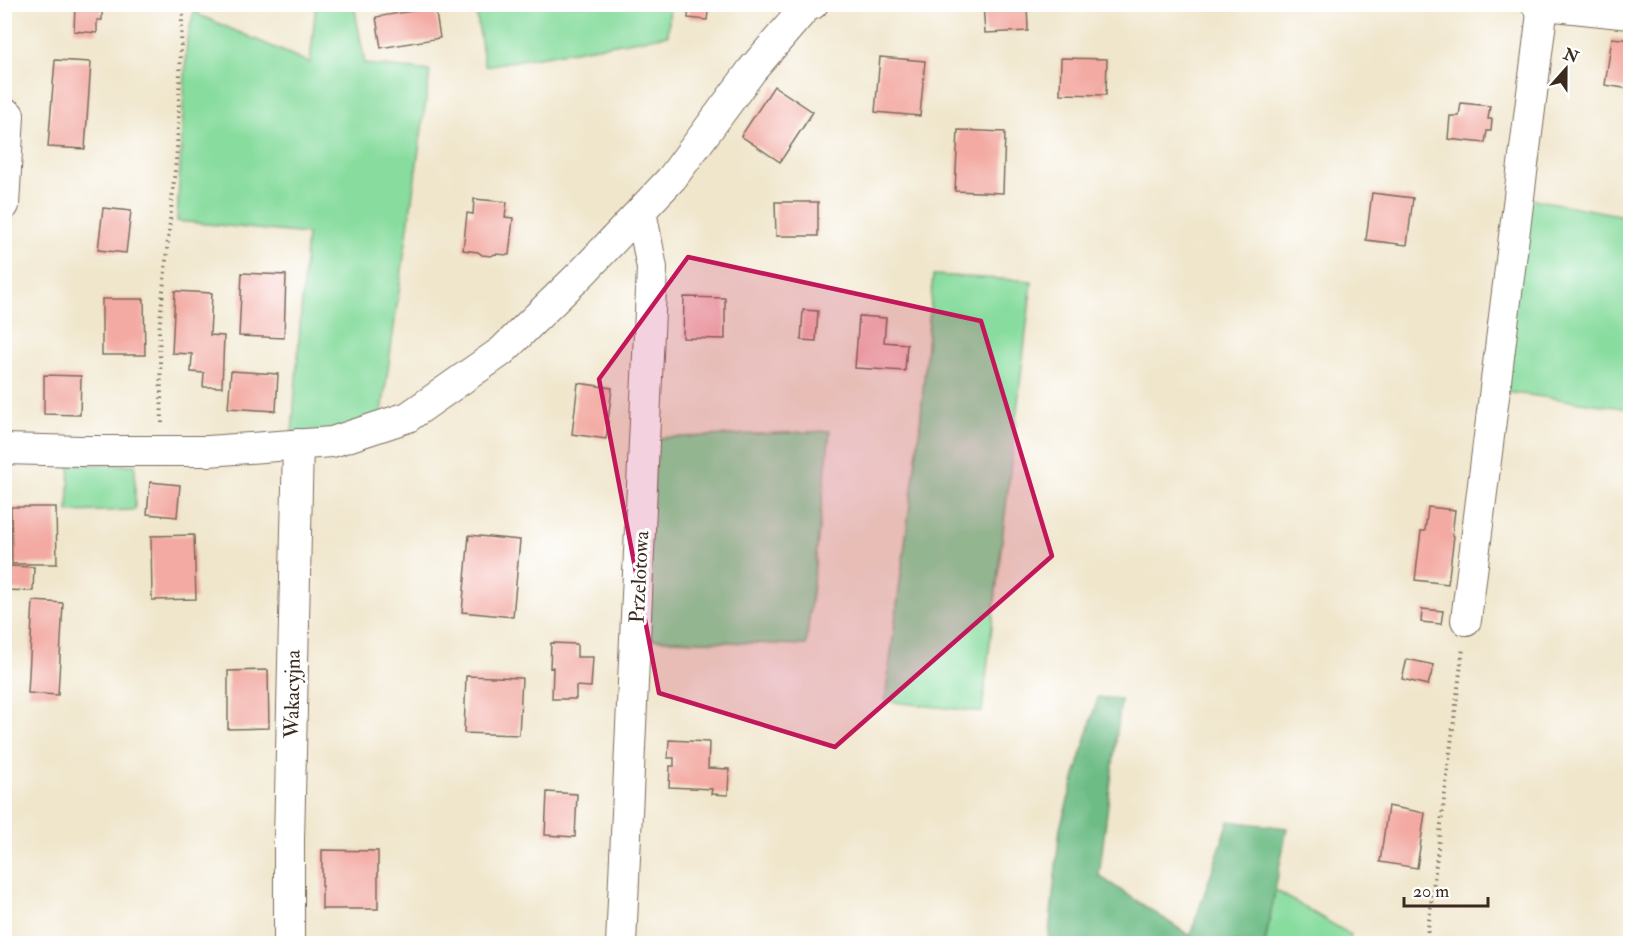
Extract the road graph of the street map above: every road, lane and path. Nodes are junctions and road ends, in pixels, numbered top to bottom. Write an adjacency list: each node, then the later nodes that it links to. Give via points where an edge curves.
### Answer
1 (186, 4): 11 (path, via 182,20 177,150 159,331)
2 (1536, 4): 4 (street)
3 (808, 5): 8 (street, via 752,69 672,178)
4 (1544, 5): 5 (street); 12 (street)
5 (1630, 14)
6 (9, 115): 7 (street)
7 (4, 205)
8 (641, 211): 9 (street, via 502,351 408,417 332,442); 14 (street, Przelotowa, via 652,268)
9 (298, 444): 11 (street); 13 (street, Wakacyjna)
10 (4, 449): 11 (street)
11 (163, 451)
12 (1466, 620): 15 (path)
13 (289, 944)
14 (621, 944)
15 (1426, 944)

